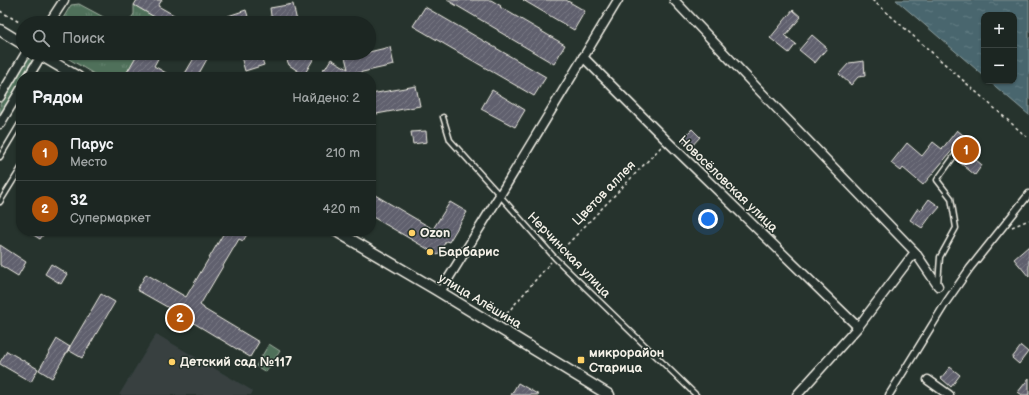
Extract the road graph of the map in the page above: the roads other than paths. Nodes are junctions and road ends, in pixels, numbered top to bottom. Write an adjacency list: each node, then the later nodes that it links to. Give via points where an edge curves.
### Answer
1 (64, 0): 4 (street)
2 (618, 0): 7 (street)
3 (674, 0): 25 (street)
4 (54, 16)
5 (0, 30): 6 (street)
6 (16, 40)
7 (583, 57): 22 (street); 28 (street, Новосёловская улица)
8 (22, 60): 13 (street)
9 (37, 60): 11 (street)
10 (50, 60): 12 (street)
11 (31, 72)
12 (70, 72)
13 (0, 97)
14 (16, 97): 16 (street)
15 (442, 117): 22 (lane, Нерчинская улица, via 450,140)
16 (0, 124)
17 (16, 130): 19 (lane)
18 (955, 155): 26 (lane, via 938,180 951,198 956,228 940,257)
19 (0, 157)
20 (16, 176): 23 (lane)
21 (1029, 194): 33 (street, via 947,301)
22 (500, 195): 27 (street); 31 (lane, Нерчинская улица, via 555,258)
23 (0, 202)
24 (345, 236): 27 (street, улица Алёшина)
25 (915, 252): 26 (street); 28 (street)
26 (938, 286)
27 (440, 292): 30 (street, улица Алёшина)
28 (858, 327): 32 (street)
29 (928, 380): 34 (street)
30 (609, 395)
31 (696, 395)
32 (797, 395)
33 (889, 395)
34 (949, 395)

